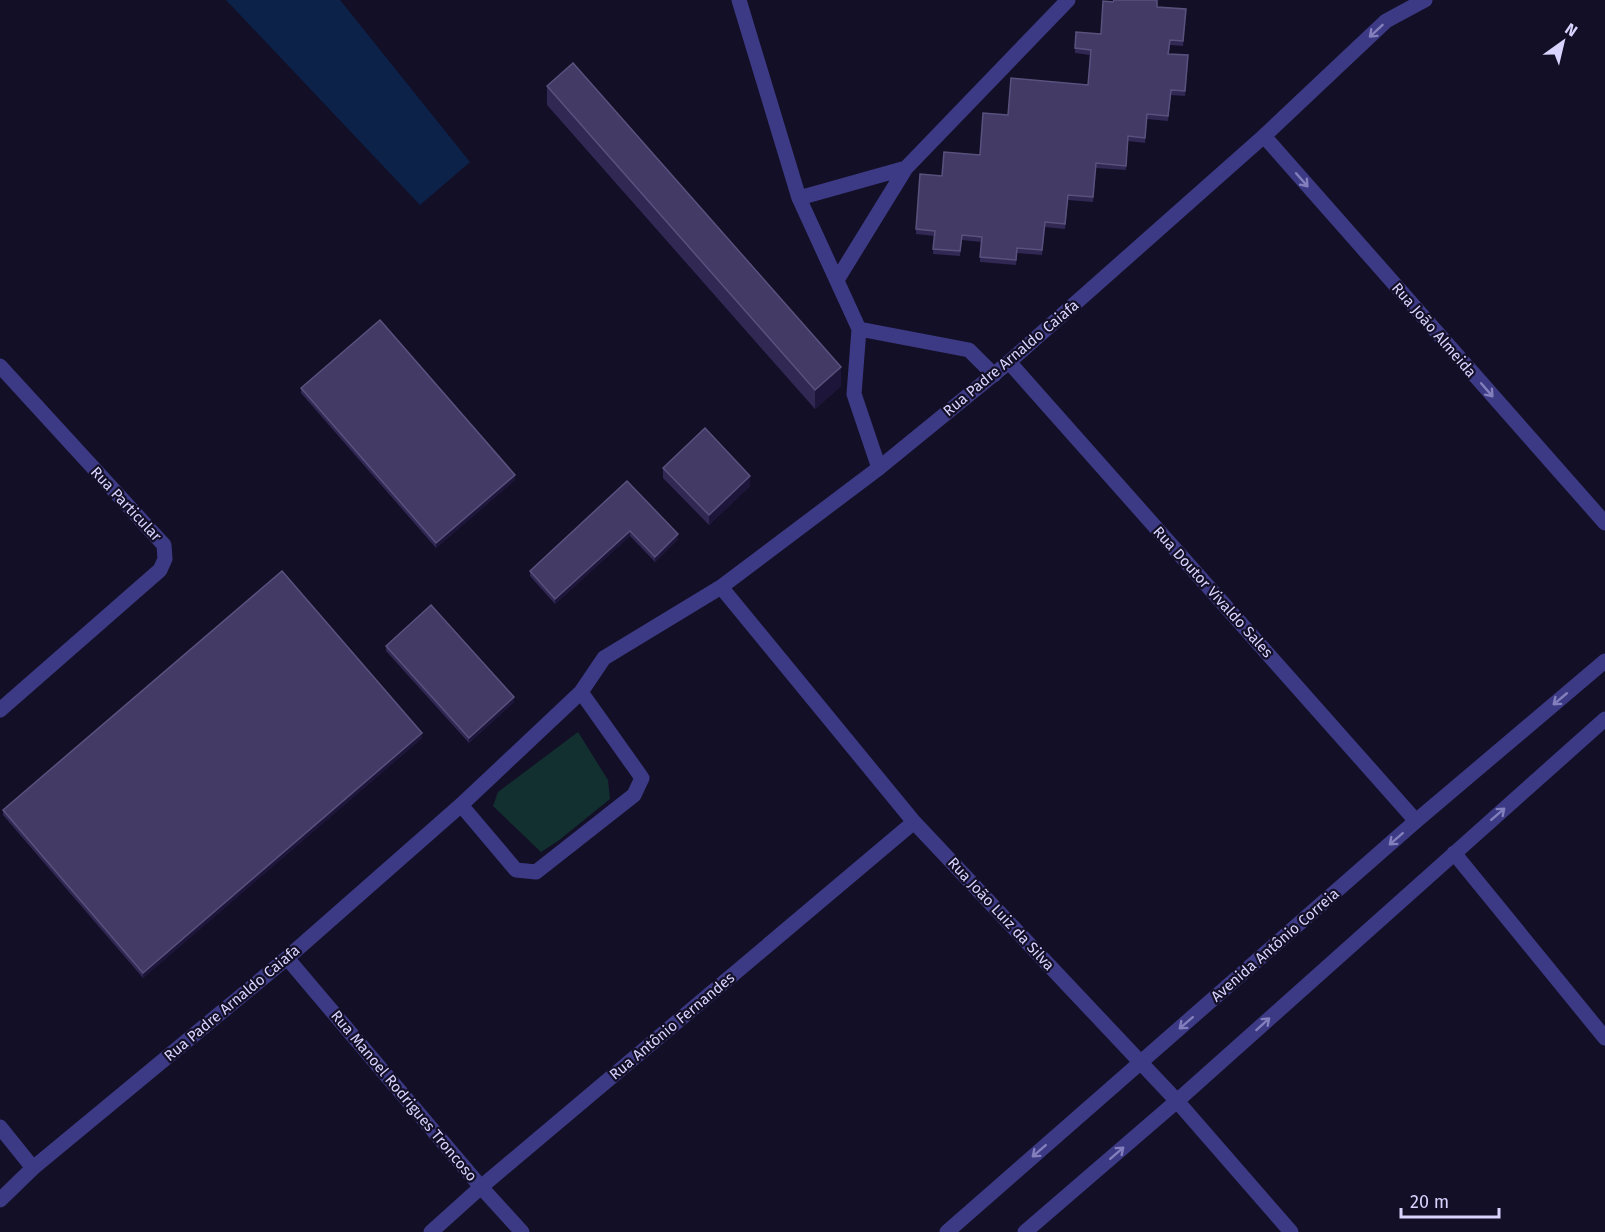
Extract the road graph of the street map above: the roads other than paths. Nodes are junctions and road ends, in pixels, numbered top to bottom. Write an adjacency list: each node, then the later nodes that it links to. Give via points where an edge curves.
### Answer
1 (739, 0): 6 (street)
2 (1068, 0): 5 (street)
3 (1425, 0): 4 (street, Rua Padre Arnaldo Caiafa, one-way to 4, via 1386,21)
4 (1264, 136): 9 (street, Rua Padre Arnaldo Caiafa); 13 (street, Rua João Almeida, one-way to 13)
5 (906, 168): 6 (street); 7 (street)
6 (799, 198): 7 (street)
7 (837, 280): 8 (street)
8 (859, 330): 11 (street, via 969,350); 12 (street, via 854,394)
9 (1009, 362): 11 (street, Rua Padre Arnaldo Caiafa); 20 (street, Rua Doutor Vivaldo Sales)
10 (0, 366): 17 (street, Rua Particular, via 164,545 165,559 160,570)
11 (994, 375): 12 (street, Rua Padre Arnaldo Caiafa)
12 (879, 468): 14 (street, Rua Padre Arnaldo Caiafa)
13 (1605, 523)
14 (721, 587): 16 (street, Rua Padre Arnaldo Caiafa, via 604,658); 21 (street, Rua João Luiz da Silva)
15 (1605, 661): 20 (street, Avenida Antônio Correia, one-way to 20)
16 (580, 692): 19 (street, Rua Padre Arnaldo Caiafa); 19 (street, via 642,778 634,795 536,872 516,870)
17 (0, 710)
18 (1605, 719): 22 (street, one-way to 18)
19 (462, 805): 23 (street, Rua Padre Arnaldo Caiafa)
20 (1416, 821): 25 (street, Avenida Antônio Correia, one-way to 25)
21 (914, 822): 25 (street, Rua João Luiz da Silva); 29 (street, Rua Antônio Fernandes)
22 (1454, 853): 24 (street); 26 (street, one-way to 22)
23 (287, 958): 28 (street, Rua Padre Arnaldo Caiafa); 29 (street, Rua Manoel Rodrigues Troncoso)
24 (1605, 1038)
25 (1140, 1063): 26 (street, Rua João Luiz da Silva); 33 (street, Avenida Antônio Correia, one-way to 33)
26 (1177, 1101): 34 (street, one-way to 26); 35 (street, Rua João Luiz da Silva)
27 (0, 1127): 28 (street)
28 (33, 1168): 30 (street, Rua Padre Arnaldo Caiafa)
29 (481, 1187): 31 (street, Rua Antônio Fernandes); 32 (street, Rua Manoel Rodrigues Troncoso)
30 (0, 1200)
31 (431, 1232)
32 (522, 1232)
33 (947, 1232)
34 (1025, 1232)
35 (1292, 1232)

